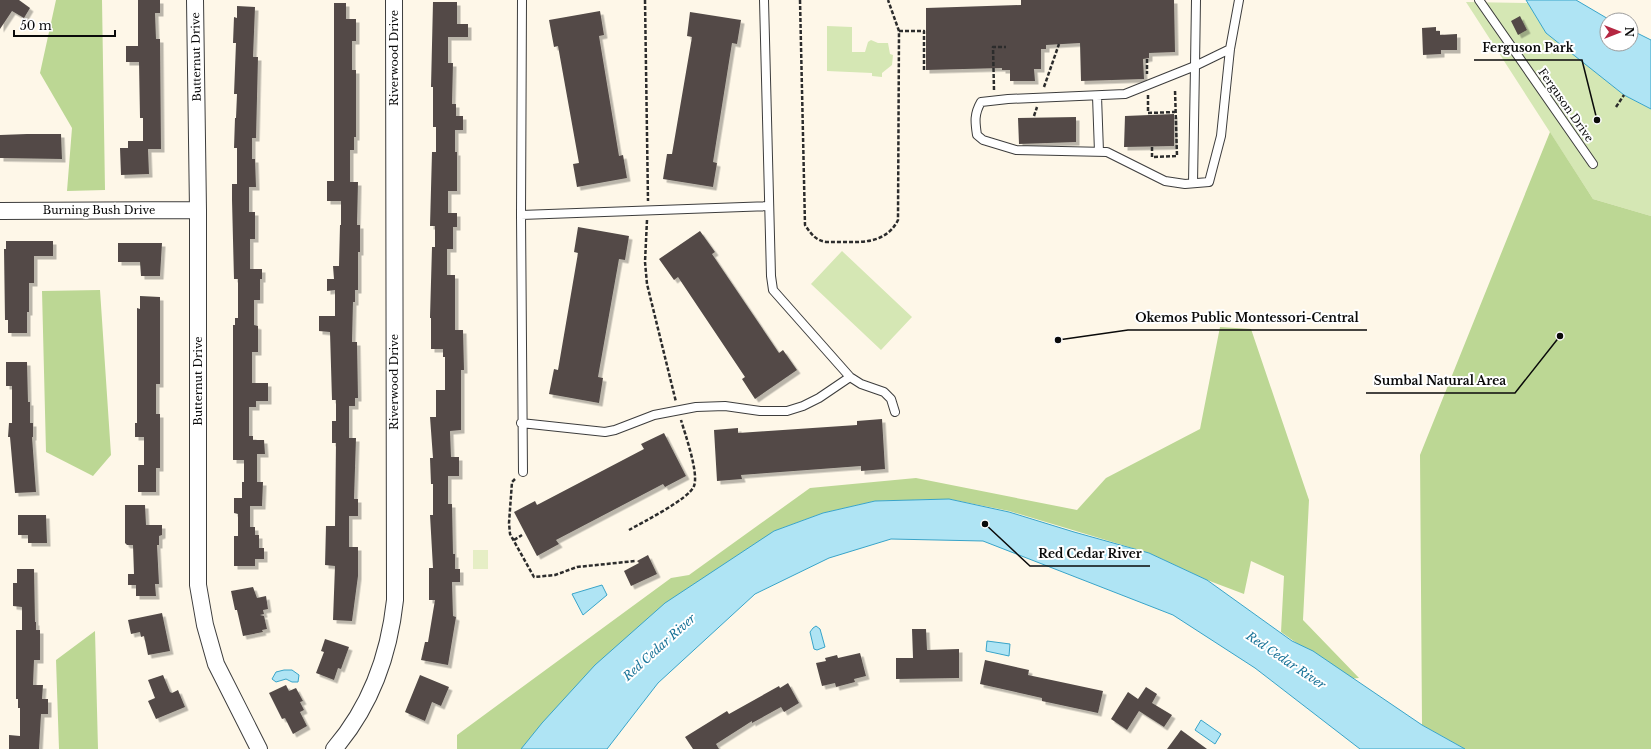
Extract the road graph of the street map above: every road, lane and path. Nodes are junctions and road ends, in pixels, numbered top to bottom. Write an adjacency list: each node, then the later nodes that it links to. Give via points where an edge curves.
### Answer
1 (195, 0): 29 (street, Butternut Drive)
2 (394, 0): 43 (street, Riverwood Drive, via 394,600 389,643 375,684 355,722)
3 (522, 0): 32 (lane)
4 (645, 0): 31 (path)
5 (764, 0): 28 (lane)
6 (800, 0): 11 (path, via 805,225 820,241 876,240 890,233 898,220)
7 (888, 0): 11 (path)
8 (1196, 0): 15 (lane)
9 (1239, 0): 14 (lane)
10 (1479, 0): 26 (lane, Ferguson Drive)
11 (899, 31): 16 (path, via 924,31)
12 (1059, 44): 20 (path)
13 (1006, 47): 21 (path, via 993,47)
14 (1230, 49): 15 (lane); 27 (lane, via 1221,136 1209,182)
15 (1194, 66): 19 (lane, via 1125,94); 27 (lane)
16 (924, 71)
17 (1175, 90): 24 (path, via 1177,156 1152,157)
18 (1624, 95): 22 (path)
19 (1097, 96): 20 (lane); 25 (lane)
20 (1041, 98): 21 (lane); 23 (path)
21 (994, 101): 25 (lane, via 981,102 977,109 974,120 977,135 983,140 1016,150)
22 (1616, 106)
23 (1034, 116)
24 (1152, 147)
25 (1099, 152): 27 (lane, via 1107,152 1164,181)
26 (1593, 164)
27 (1193, 183)
28 (769, 206): 31 (lane); 33 (lane, via 773,290)
29 (198, 210): 30 (street, Burning Bush Drive); 42 (street, Butternut Drive, via 198,585 205,625 216,664)
30 (0, 211)
31 (648, 211): 32 (lane); 34 (path, via 645,262 647,284)
32 (521, 215): 36 (lane)
33 (850, 377): 34 (lane, via 819,398 787,411 766,412 714,406); 35 (lane, via 887,394)
34 (678, 409): 36 (lane, via 605,432); 38 (path, via 695,474 694,486 683,498)
35 (895, 412)
36 (522, 423): 37 (lane)
37 (523, 472): 40 (path, via 512,482 509,523 510,534)
38 (629, 530)
39 (522, 535): 40 (path)
40 (514, 540): 41 (path, via 534,577 555,575 577,567)
41 (636, 561)
42 (260, 749)
43 (334, 749)

